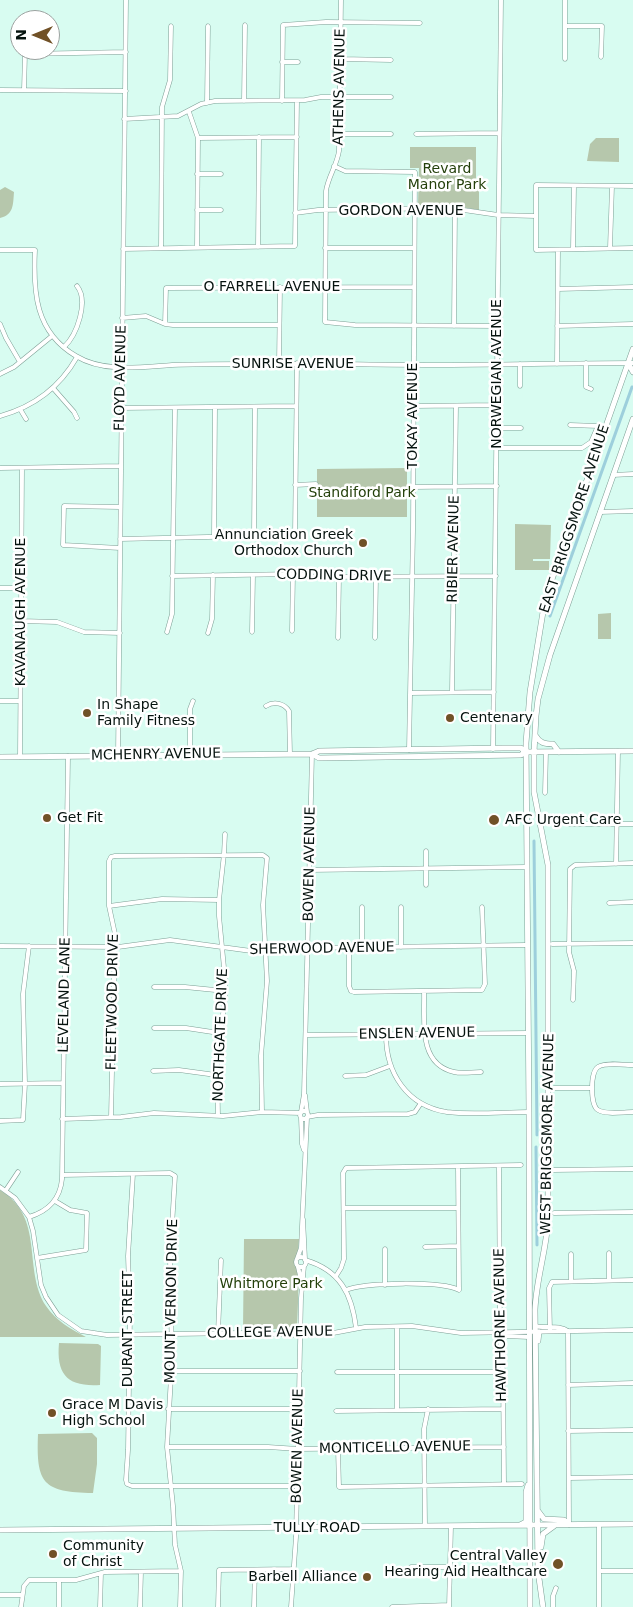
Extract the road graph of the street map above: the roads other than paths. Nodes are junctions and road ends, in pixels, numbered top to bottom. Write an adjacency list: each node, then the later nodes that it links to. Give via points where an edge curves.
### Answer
1 (126, 0): 11 (street, FLOYD AVENUE)
2 (341, 0): 5 (street, ATHENS AVENUE)
3 (501, 0): 30 (street, NORWEGIAN AVENUE)
4 (565, 0): 10 (street)
5 (341, 22): 6 (street); 13 (street, ATHENS AVENUE); 16 (street, via 283,25)
6 (420, 23)
7 (245, 25): 24 (street)
8 (171, 26): 28 (street, via 170,80 162,103)
9 (208, 26): 26 (street)
10 (565, 26): 12 (street, via 602,26); 14 (street)
11 (126, 52): 19 (street, via 25,54); 20 (street, FLOYD AVENUE)
12 (601, 57)
13 (341, 59): 15 (street); 21 (street, ATHENS AVENUE)
14 (565, 59)
15 (391, 60)
16 (282, 62): 17 (street); 25 (street)
17 (298, 62)
18 (0, 90): 19 (street)
19 (24, 90): 20 (street)
20 (126, 91): 29 (street, FLOYD AVENUE)
21 (340, 97): 22 (street); 23 (street); 31 (street, ATHENS AVENUE)
22 (391, 97)
23 (297, 100): 25 (street); 35 (street)
24 (244, 101): 25 (street); 26 (street)
25 (282, 101)
26 (207, 103): 27 (street)
27 (189, 112): 28 (street); 36 (street)
28 (162, 117): 29 (street); 53 (street)
29 (124, 119): 60 (street, FLOYD AVENUE)
30 (499, 133): 33 (street); 49 (street, NORWEGIAN AVENUE)
31 (340, 134): 32 (street); 37 (street, ATHENS AVENUE)
32 (391, 134)
33 (416, 134)
34 (259, 137): 35 (street); 36 (street); 52 (street)
35 (296, 137): 48 (street)
36 (198, 138): 38 (street)
37 (334, 166): 43 (street, TOKAY AVENUE, via 345,171 414,172); 47 (street, ATHENS AVENUE, via 327,184)
38 (198, 174): 39 (street); 45 (street)
39 (221, 174)
40 (574, 186): 41 (street); 50 (street, via 536,185); 58 (street)
41 (612, 186): 42 (street); 56 (street)
42 (633, 186)
43 (414, 209): 44 (street, GORDON AVENUE); 47 (street, GORDON AVENUE); 55 (street, TOKAY AVENUE)
44 (455, 209): 49 (street, GORDON AVENUE); 74 (street)
45 (197, 210): 46 (street); 51 (street)
46 (221, 210)
47 (326, 210): 48 (street, GORDON AVENUE); 54 (street, ATHENS AVENUE)
48 (295, 213): 52 (street, via 295,246)
49 (498, 215): 50 (street, GORDON AVENUE); 75 (street, NORWEGIAN AVENUE)
50 (536, 216): 61 (street, via 536,250)
51 (197, 247): 52 (street); 53 (street)
52 (258, 247)
53 (161, 248): 60 (street)
54 (326, 248): 55 (street); 63 (street, ATHENS AVENUE)
55 (414, 248): 65 (street, TOKAY AVENUE)
56 (610, 248): 57 (street); 58 (street)
57 (633, 248)
58 (573, 249): 61 (street)
59 (0, 250): 78 (street, SUNRISE AVENUE, via 35,250 36,301)
60 (122, 250): 68 (street, FLOYD AVENUE)
61 (558, 250): 67 (street)
62 (77, 286): 79 (street, via 81,291 80,318)
63 (325, 286): 64 (street, O FARRELL AVENUE); 65 (street, O FARRELL AVENUE); 73 (street, ATHENS AVENUE, via 325,322)
64 (280, 287): 70 (street, O FARRELL AVENUE, via 166,288); 72 (street)
65 (414, 287): 73 (street, TOKAY AVENUE)
66 (633, 287): 67 (street)
67 (558, 289): 76 (street)
68 (122, 318): 70 (street, via 146,316); 91 (street, FLOYD AVENUE)
69 (0, 324): 77 (street)
70 (165, 324): 72 (street)
71 (633, 324): 76 (street)
72 (279, 325): 86 (street)
73 (414, 325): 74 (street); 90 (street, TOKAY AVENUE)
74 (454, 326): 75 (street)
75 (497, 326): 87 (street, NORWEGIAN AVENUE)
76 (557, 326): 89 (street)
77 (1, 330): 82 (street)
78 (52, 336): 79 (street, SUNRISE AVENUE); 82 (street)
79 (64, 347): 81 (street, SUNRISE AVENUE)
80 (633, 349): 85 (main road, EAST BRIGGSMORE AVENUE)
81 (77, 357): 91 (street, SUNRISE AVENUE, via 99,365); 95 (street)
82 (20, 362): 93 (street)
83 (297, 363): 86 (street, SUNRISE AVENUE); 90 (street, SUNRISE AVENUE); 98 (street)
84 (586, 363): 85 (street, SUNRISE AVENUE); 89 (street, SUNRISE AVENUE); 96 (street, via 586,387)
85 (631, 363): 92 (main road); 165 (main road, EAST BRIGGSMORE AVENUE, via 547,596 530,692)
86 (279, 364): 91 (street, SUNRISE AVENUE)
87 (497, 364): 88 (street, SUNRISE AVENUE); 90 (street, SUNRISE AVENUE); 97 (street, NORWEGIAN AVENUE)
88 (520, 364): 89 (street, SUNRISE AVENUE); 94 (street)
89 (557, 364)
90 (414, 365): 99 (street, TOKAY AVENUE)
91 (122, 367): 103 (street, FLOYD AVENUE)
92 (633, 372)
93 (0, 374)
94 (520, 386)
95 (53, 388): 105 (street); 107 (street)
96 (591, 389)
97 (497, 405): 100 (street); 111 (street, NORWEGIAN AVENUE)
98 (296, 406): 102 (street); 122 (street)
99 (414, 406): 100 (street); 124 (street, TOKAY AVENUE)
100 (456, 406): 125 (street, RIBIER AVENUE)
101 (216, 407): 102 (street); 104 (street); 129 (street)
102 (255, 407): 130 (street)
103 (121, 408): 104 (street); 116 (street, FLOYD AVENUE)
104 (175, 408): 131 (street)
105 (20, 409): 106 (street); 108 (street)
106 (0, 416)
107 (77, 418)
108 (26, 419)
109 (633, 419): 113 (main road, EAST BRIGGSMORE AVENUE)
110 (570, 425): 115 (street, via 598,426 591,442 582,448)
111 (497, 428): 112 (street); 115 (street, NORWEGIAN AVENUE)
112 (521, 428)
113 (626, 437): 114 (street); 120 (main road, EAST BRIGGSMORE AVENUE)
114 (633, 437)
115 (497, 448): 123 (street, NORWEGIAN AVENUE)
116 (120, 466): 118 (street); 126 (street, FLOYD AVENUE)
117 (0, 468): 118 (street)
118 (22, 468): 144 (street, KAVANAUGH AVENUE)
119 (633, 474): 120 (street)
120 (613, 475): 128 (main road, EAST BRIGGSMORE AVENUE)
121 (316, 484): 122 (street)
122 (295, 485): 130 (street, via 294,536)
123 (497, 486): 125 (street); 138 (street, NORWEGIAN AVENUE)
124 (413, 487): 125 (street); 141 (street, TOKAY AVENUE)
125 (455, 487): 142 (street, RIBIER AVENUE)
126 (120, 507): 132 (street, FLOYD AVENUE); 133 (street, via 64,506 63,546)
127 (633, 511): 128 (street)
128 (600, 512): 160 (main road, EAST BRIGGSMORE AVENUE, via 550,655 538,699)
129 (214, 536): 130 (street); 131 (street)
130 (254, 536)
131 (172, 537): 132 (street); 137 (street)
132 (120, 539): 133 (street, FLOYD AVENUE)
133 (120, 548): 147 (street, FLOYD AVENUE)
134 (253, 574): 135 (street, CODDING DRIVE); 136 (street, CODDING DRIVE); 149 (street)
135 (293, 574): 139 (street, CODDING DRIVE); 146 (street)
136 (213, 575): 137 (street, CODDING DRIVE); 150 (street, via 212,619)
137 (172, 576): 148 (street, via 172,614)
138 (496, 576): 142 (street, CODDING DRIVE); 154 (street, NORWEGIAN AVENUE)
139 (340, 577): 140 (street, CODDING DRIVE); 151 (street)
140 (376, 577): 141 (street, CODDING DRIVE); 152 (street)
141 (412, 577): 142 (street, CODDING DRIVE); 155 (street, TOKAY AVENUE)
142 (454, 577): 153 (street, RIBIER AVENUE)
143 (0, 588): 144 (street)
144 (21, 588): 145 (street, KAVANAUGH AVENUE)
145 (21, 621): 147 (street, via 57,622 84,632); 158 (street, KAVANAUGH AVENUE)
146 (292, 631)
147 (120, 632): 173 (street, FLOYD AVENUE)
148 (168, 632)
149 (252, 632)
150 (208, 633)
151 (338, 638)
152 (374, 638)
153 (452, 692): 154 (street); 155 (street)
154 (494, 692): 161 (street, NORWEGIAN AVENUE)
155 (410, 693): 162 (street, TOKAY AVENUE)
156 (0, 701): 158 (street)
157 (193, 701): 169 (street, via 190,709)
158 (20, 702): 175 (street, KAVANAUGH AVENUE)
159 (266, 706): 170 (street, via 279,704 289,711)
160 (535, 735): 166 (main road, EAST BRIGGSMORE AVENUE); 168 (main road, via 539,742 553,744)
161 (493, 749): 162 (main road, MCHENRY AVENUE); 165 (main road, MCHENRY AVENUE, via 521,748)
162 (409, 750): 171 (main road, MCHENRY AVENUE, via 319,751)
163 (618, 751): 164 (main road, MCHENRY AVENUE); 168 (main road, MCHENRY AVENUE); 178 (street)
164 (633, 751)
165 (525, 752): 166 (main road, MCHENRY AVENUE); 171 (main road, MCHENRY AVENUE, via 521,755 319,758); 185 (main road, WEST BRIGGSMORE AVENUE)
166 (534, 752): 167 (main road, MCHENRY AVENUE); 285 (main road, WEST BRIGGSMORE AVENUE, via 535,804 548,865 550,1058 548,1221 536,1290)
167 (546, 752): 168 (main road, MCHENRY AVENUE); 176 (street)
168 (559, 752)
169 (190, 754): 170 (main road, MCHENRY AVENUE); 173 (main road, MCHENRY AVENUE)
170 (290, 754): 171 (main road, MCHENRY AVENUE)
171 (312, 754): 187 (street, BOWEN AVENUE)
172 (68, 756): 173 (main road, MCHENRY AVENUE); 175 (main road, MCHENRY AVENUE); 203 (street, LEVELAND LANE)
173 (118, 756)
174 (0, 757): 175 (main road, MCHENRY AVENUE)
175 (20, 757)
176 (545, 793)
177 (570, 824): 178 (street)
178 (616, 824): 179 (street); 184 (street)
179 (633, 824)
180 (225, 834): 182 (street, NORTHGATE DRIVE)
181 (426, 851): 186 (street)
182 (224, 854): 189 (street, NORTHGATE DRIVE); 192 (street, FLEETWOOD DRIVE, via 111,857); 210 (street, via 263,855 268,860 263,905)
183 (633, 863): 184 (street)
184 (616, 864): 199 (street, via 571,867)
185 (526, 867): 186 (street); 197 (main road, WEST BRIGGSMORE AVENUE)
186 (426, 869): 187 (street); 188 (street)
187 (310, 870): 208 (street, BOWEN AVENUE)
188 (426, 885)
189 (219, 900): 192 (street, via 162,899); 207 (street, NORTHGATE DRIVE)
190 (633, 902): 191 (street)
191 (609, 903)
192 (109, 906): 204 (street, FLEETWOOD DRIVE)
193 (362, 906): 205 (street)
194 (401, 907): 206 (street)
195 (482, 907): 200 (street)
196 (633, 943): 199 (street)
197 (526, 944): 200 (street, SHERWOOD AVENUE); 217 (main road, WEST BRIGGSMORE AVENUE)
198 (552, 944): 199 (street)
199 (570, 944): 214 (street)
200 (484, 945): 206 (street, SHERWOOD AVENUE); 213 (street, via 484,989)
201 (0, 946): 202 (street, SHERWOOD AVENUE)
202 (29, 946): 203 (street, SHERWOOD AVENUE); 229 (street, via 23,994)
203 (66, 947): 204 (street, SHERWOOD AVENUE); 227 (street, LEVELAND LANE)
204 (115, 947): 207 (street, SHERWOOD AVENUE, via 170,940); 240 (street, FLEETWOOD DRIVE)
205 (362, 947): 206 (street, SHERWOOD AVENUE); 209 (street, SHERWOOD AVENUE)
206 (401, 947)
207 (222, 948): 210 (street, SHERWOOD AVENUE); 212 (street, NORTHGATE DRIVE)
208 (308, 948): 209 (street, SHERWOOD AVENUE); 210 (street, SHERWOOD AVENUE); 220 (street, BOWEN AVENUE)
209 (349, 948): 213 (street, via 349,986 352,992)
210 (266, 953): 234 (street)
211 (154, 987): 212 (street)
212 (225, 991): 216 (street, NORTHGATE DRIVE)
213 (424, 991): 219 (street)
214 (573, 1000)
215 (154, 1028): 216 (street)
216 (219, 1033): 225 (street, NORTHGATE DRIVE)
217 (528, 1033): 219 (street, ENSLEN AVENUE); 235 (main road, WEST BRIGGSMORE AVENUE)
218 (386, 1034): 219 (street, ENSLEN AVENUE); 220 (street, ENSLEN AVENUE); 222 (street)
219 (424, 1034): 224 (street, via 430,1055 442,1068)
220 (306, 1035): 232 (street, BOWEN AVENUE)
221 (633, 1065): 231 (street, via 598,1067 593,1074)
222 (390, 1066): 226 (street, via 366,1075); 233 (street, via 402,1087)
223 (153, 1071): 225 (street, via 179,1070)
224 (481, 1072)
225 (216, 1075): 239 (street, NORTHGATE DRIVE)
226 (345, 1076)
227 (63, 1083): 229 (street); 241 (street, LEVELAND LANE)
228 (0, 1084): 229 (street)
229 (25, 1084): 242 (street, via 23,1120)
230 (554, 1088): 231 (street)
231 (592, 1088): 236 (street, via 593,1103 599,1111)
232 (304, 1094): 237 (street, BOWEN AVENUE); 238 (street, BOWEN AVENUE)
233 (421, 1103): 235 (street, via 448,1112); 238 (street, via 415,1112 408,1114)
234 (262, 1112): 237 (street); 239 (street)
235 (529, 1112): 285 (main road, WEST BRIGGSMORE AVENUE)
236 (633, 1112)
237 (301, 1115): 238 (street); 243 (street, BOWEN AVENUE)
238 (307, 1115): 243 (street, BOWEN AVENUE)
239 (218, 1116): 240 (street, via 154,1113)
240 (110, 1117): 241 (street)
241 (62, 1119): 251 (street, LEVELAND LANE)
242 (0, 1121)
243 (304, 1150): 260 (street, BOWEN AVENUE)
244 (520, 1165): 245 (street)
245 (499, 1166): 246 (street); 286 (street, HAWTHORNE AVENUE)
246 (458, 1167): 255 (street, via 345,1168); 256 (street)
247 (633, 1169): 248 (street)
248 (554, 1170)
249 (18, 1172): 253 (street)
250 (133, 1174): 251 (street); 287 (street, MOUNT VERNON DRIVE, via 174,1174); 289 (street, DURANT STREET, via 128,1256)
251 (62, 1175): 254 (street, LEVELAND LANE)
252 (0, 1187): 253 (street, COLLEGE AVENUE)
253 (6, 1190): 259 (street, COLLEGE AVENUE)
254 (55, 1201): 259 (street, via 44,1211); 266 (street, via 70,1210 87,1213 86,1250)
255 (344, 1208): 256 (street); 273 (street, via 344,1259)
256 (458, 1208): 262 (street)
257 (633, 1212): 258 (street)
258 (554, 1213)
259 (29, 1217): 266 (street, COLLEGE AVENUE)
260 (303, 1217): 267 (street); 268 (street)
261 (425, 1246): 262 (street)
262 (458, 1246): 278 (street, via 459,1290 438,1284)
263 (385, 1249): 278 (street)
264 (571, 1254): 276 (street)
265 (609, 1254): 274 (street)
266 (37, 1258): 289 (street, COLLEGE AVENUE, via 41,1285 58,1315 81,1331)
267 (297, 1259): 268 (street); 272 (street)
268 (305, 1259): 270 (street); 271 (street)
269 (220, 1260): 288 (street)
270 (315, 1263): 271 (street); 273 (street)
271 (304, 1266): 272 (street); 277 (street)
272 (298, 1267): 277 (street)
273 (336, 1276): 279 (street)
274 (610, 1280): 275 (street); 276 (street)
275 (633, 1280)
276 (572, 1281): 282 (street, via 552,1282 550,1285)
277 (302, 1284): 290 (street, BOWEN AVENUE)
278 (385, 1285): 279 (street, via 363,1285)
279 (346, 1290): 281 (street)
280 (396, 1327): 281 (street, COLLEGE AVENUE); 286 (street, COLLEGE AVENUE); 296 (street)
281 (356, 1328): 290 (street, COLLEGE AVENUE)
282 (550, 1330): 283 (street); 285 (street); 285 (street, COLLEGE AVENUE)
283 (568, 1330): 284 (street); 299 (street)
284 (633, 1330)
285 (533, 1332): 286 (street, COLLEGE AVENUE); 291 (street); 315 (main road, WEST BRIGGSMORE AVENUE); 321 (main road, WEST BRIGGSMORE AVENUE)
286 (500, 1333): 291 (street); 292 (street, HAWTHORNE AVENUE)
287 (171, 1334): 288 (street, COLLEGE AVENUE); 289 (street, COLLEGE AVENUE); 293 (street, MOUNT VERNON DRIVE)
288 (218, 1334): 290 (street, COLLEGE AVENUE)
289 (129, 1335): 319 (street, DURANT STREET, via 126,1480 132,1486)
290 (300, 1335): 294 (street, BOWEN AVENUE)
291 (506, 1336): 292 (street)
292 (501, 1340): 297 (street, HAWTHORNE AVENUE)
293 (172, 1371): 294 (street); 300 (street, MOUNT VERNON DRIVE)
294 (300, 1371): 301 (street, BOWEN AVENUE)
295 (337, 1372): 296 (street)
296 (397, 1372): 297 (street); 302 (street)
297 (503, 1372): 304 (street, HAWTHORNE AVENUE)
298 (633, 1383): 299 (street)
299 (568, 1384): 307 (street)
300 (168, 1409): 301 (street); 308 (street, MOUNT VERNON DRIVE)
301 (299, 1409): 311 (street, BOWEN AVENUE)
302 (397, 1409): 303 (street); 305 (street)
303 (428, 1409): 304 (street); 309 (street, via 424,1422)
304 (503, 1409): 310 (street, HAWTHORNE AVENUE)
305 (336, 1410)
306 (633, 1430): 307 (street)
307 (568, 1431): 314 (street)
308 (167, 1447): 311 (street, MONTICELLO AVENUE); 319 (street, MOUNT VERNON DRIVE)
309 (424, 1447): 310 (street, MONTICELLO AVENUE); 312 (street, MONTICELLO AVENUE); 318 (street)
310 (504, 1447): 316 (street, HAWTHORNE AVENUE)
311 (298, 1449): 312 (street, MONTICELLO AVENUE); 320 (street, BOWEN AVENUE)
312 (338, 1449): 318 (street, via 339,1487)
313 (633, 1477): 314 (street)
314 (569, 1478): 322 (street)
315 (530, 1479): 324 (main road, via 526,1492 526,1522); 325 (main road, WEST BRIGGSMORE AVENUE)
316 (504, 1484): 317 (street); 318 (street)
317 (522, 1484)
318 (424, 1485): 330 (street)
319 (171, 1486): 320 (street); 332 (street, MOUNT VERNON DRIVE)
320 (297, 1486): 331 (street, BOWEN AVENUE)
321 (537, 1509): 322 (main road, via 544,1519 564,1520); 326 (main road, WEST BRIGGSMORE AVENUE)
322 (569, 1524): 327 (main road, TULLY ROAD); 328 (main road, TULLY ROAD)
323 (633, 1524): 328 (main road, TULLY ROAD)
324 (518, 1525): 325 (main road, TULLY ROAD); 329 (main road, TULLY ROAD)
325 (530, 1525): 326 (main road, TULLY ROAD); 357 (main road, WEST BRIGGSMORE AVENUE)
326 (537, 1525): 327 (main road, TULLY ROAD); 358 (main road, WEST BRIGGSMORE AVENUE)
327 (556, 1525): 358 (main road, via 544,1533 541,1541)
328 (599, 1525): 339 (street)
329 (451, 1526): 330 (main road, TULLY ROAD); 335 (street)
330 (425, 1527): 331 (main road, TULLY ROAD)
331 (296, 1528): 332 (main road, TULLY ROAD); 336 (street, BOWEN AVENUE)
332 (174, 1529): 333 (main road, TULLY ROAD); 338 (street, MOUNT VERNON DRIVE)
333 (0, 1530)
334 (411, 1567): 335 (street)
335 (450, 1567): 347 (street)
336 (293, 1569): 337 (street); 355 (street, BOWEN AVENUE)
337 (255, 1570): 353 (street, via 219,1570); 354 (street)
338 (181, 1571): 341 (street); 352 (street, MOUNT VERNON DRIVE)
339 (599, 1571): 340 (street); 360 (street)
340 (633, 1571)
341 (141, 1572): 342 (street); 351 (street)
342 (101, 1573): 343 (street, via 76,1580); 350 (street)
343 (59, 1580): 346 (street, via 29,1580); 349 (street)
344 (556, 1588): 359 (street)
345 (0, 1595): 346 (street)
346 (22, 1595): 348 (street)
347 (449, 1606): 356 (street)
348 (21, 1607)
349 (59, 1607)
350 (100, 1607)
351 (140, 1607)
352 (180, 1607)
353 (218, 1607)
354 (254, 1607)
355 (291, 1607)
356 (392, 1607)
357 (530, 1607)
358 (543, 1607)
359 (553, 1607)
360 (599, 1607)

